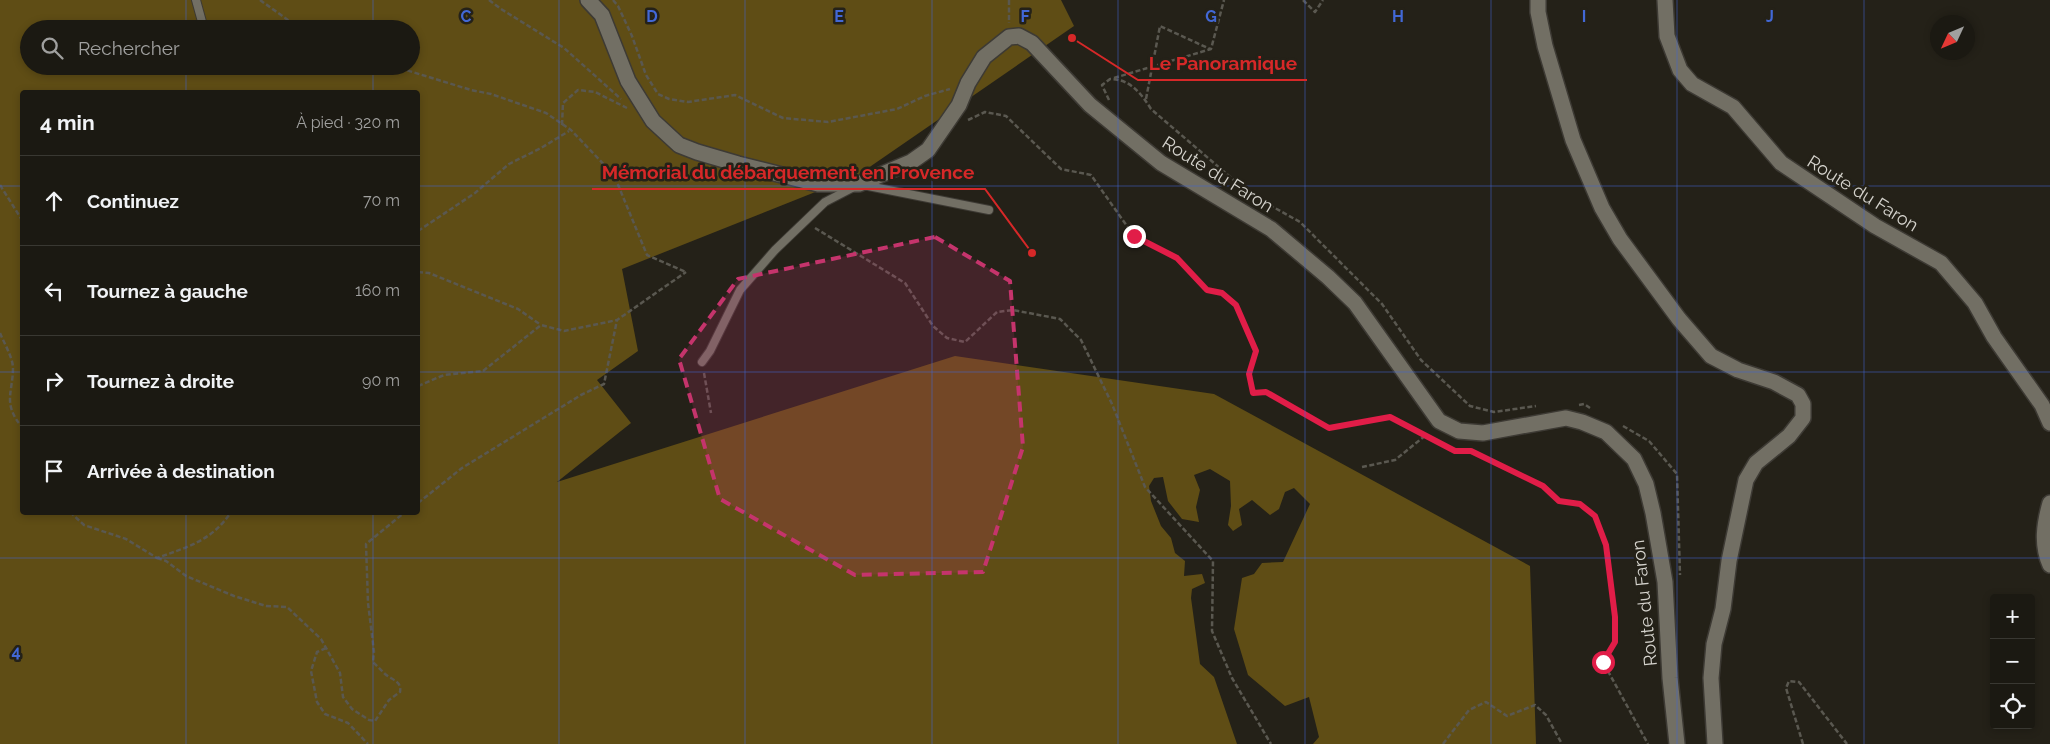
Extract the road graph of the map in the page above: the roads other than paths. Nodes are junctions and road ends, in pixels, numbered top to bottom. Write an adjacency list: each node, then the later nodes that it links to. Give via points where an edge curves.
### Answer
1 (196, 0): 5 (lane)
2 (588, 0): 6 (street, via 602,15 628,81 653,121 678,145 818,184)
3 (1538, 0): 13 (street, via 1545,46 1573,140 1602,208 1620,239 1688,331 1711,356 1738,370 1774,382 1798,395 1803,404 1803,418 1789,436 1756,462 1746,480 1714,644 1711,678)
4 (1665, 0): 9 (street, Route du Faron, via 1667,36 1680,70 1692,84 1733,107 1781,163 1875,226 1941,262 1975,303 2042,405)
5 (202, 20)
6 (859, 184): 7 (lane); 8 (lane, via 825,202 775,250 740,290); 12 (street, Route du Faron, via 911,162 928,150 959,105 984,57 1014,37 1032,43 1090,105 1160,163 1271,229 1328,277 1355,303 1439,421 1459,431 1484,433 1566,418 1606,432 1634,459 1648,491 1665,582)
7 (988, 210)
8 (702, 362)
9 (2050, 423)
10 (2050, 503): 11 (street, via 2044,524 2046,555)
11 (2050, 565)
12 (1677, 744)
13 (1715, 744)

